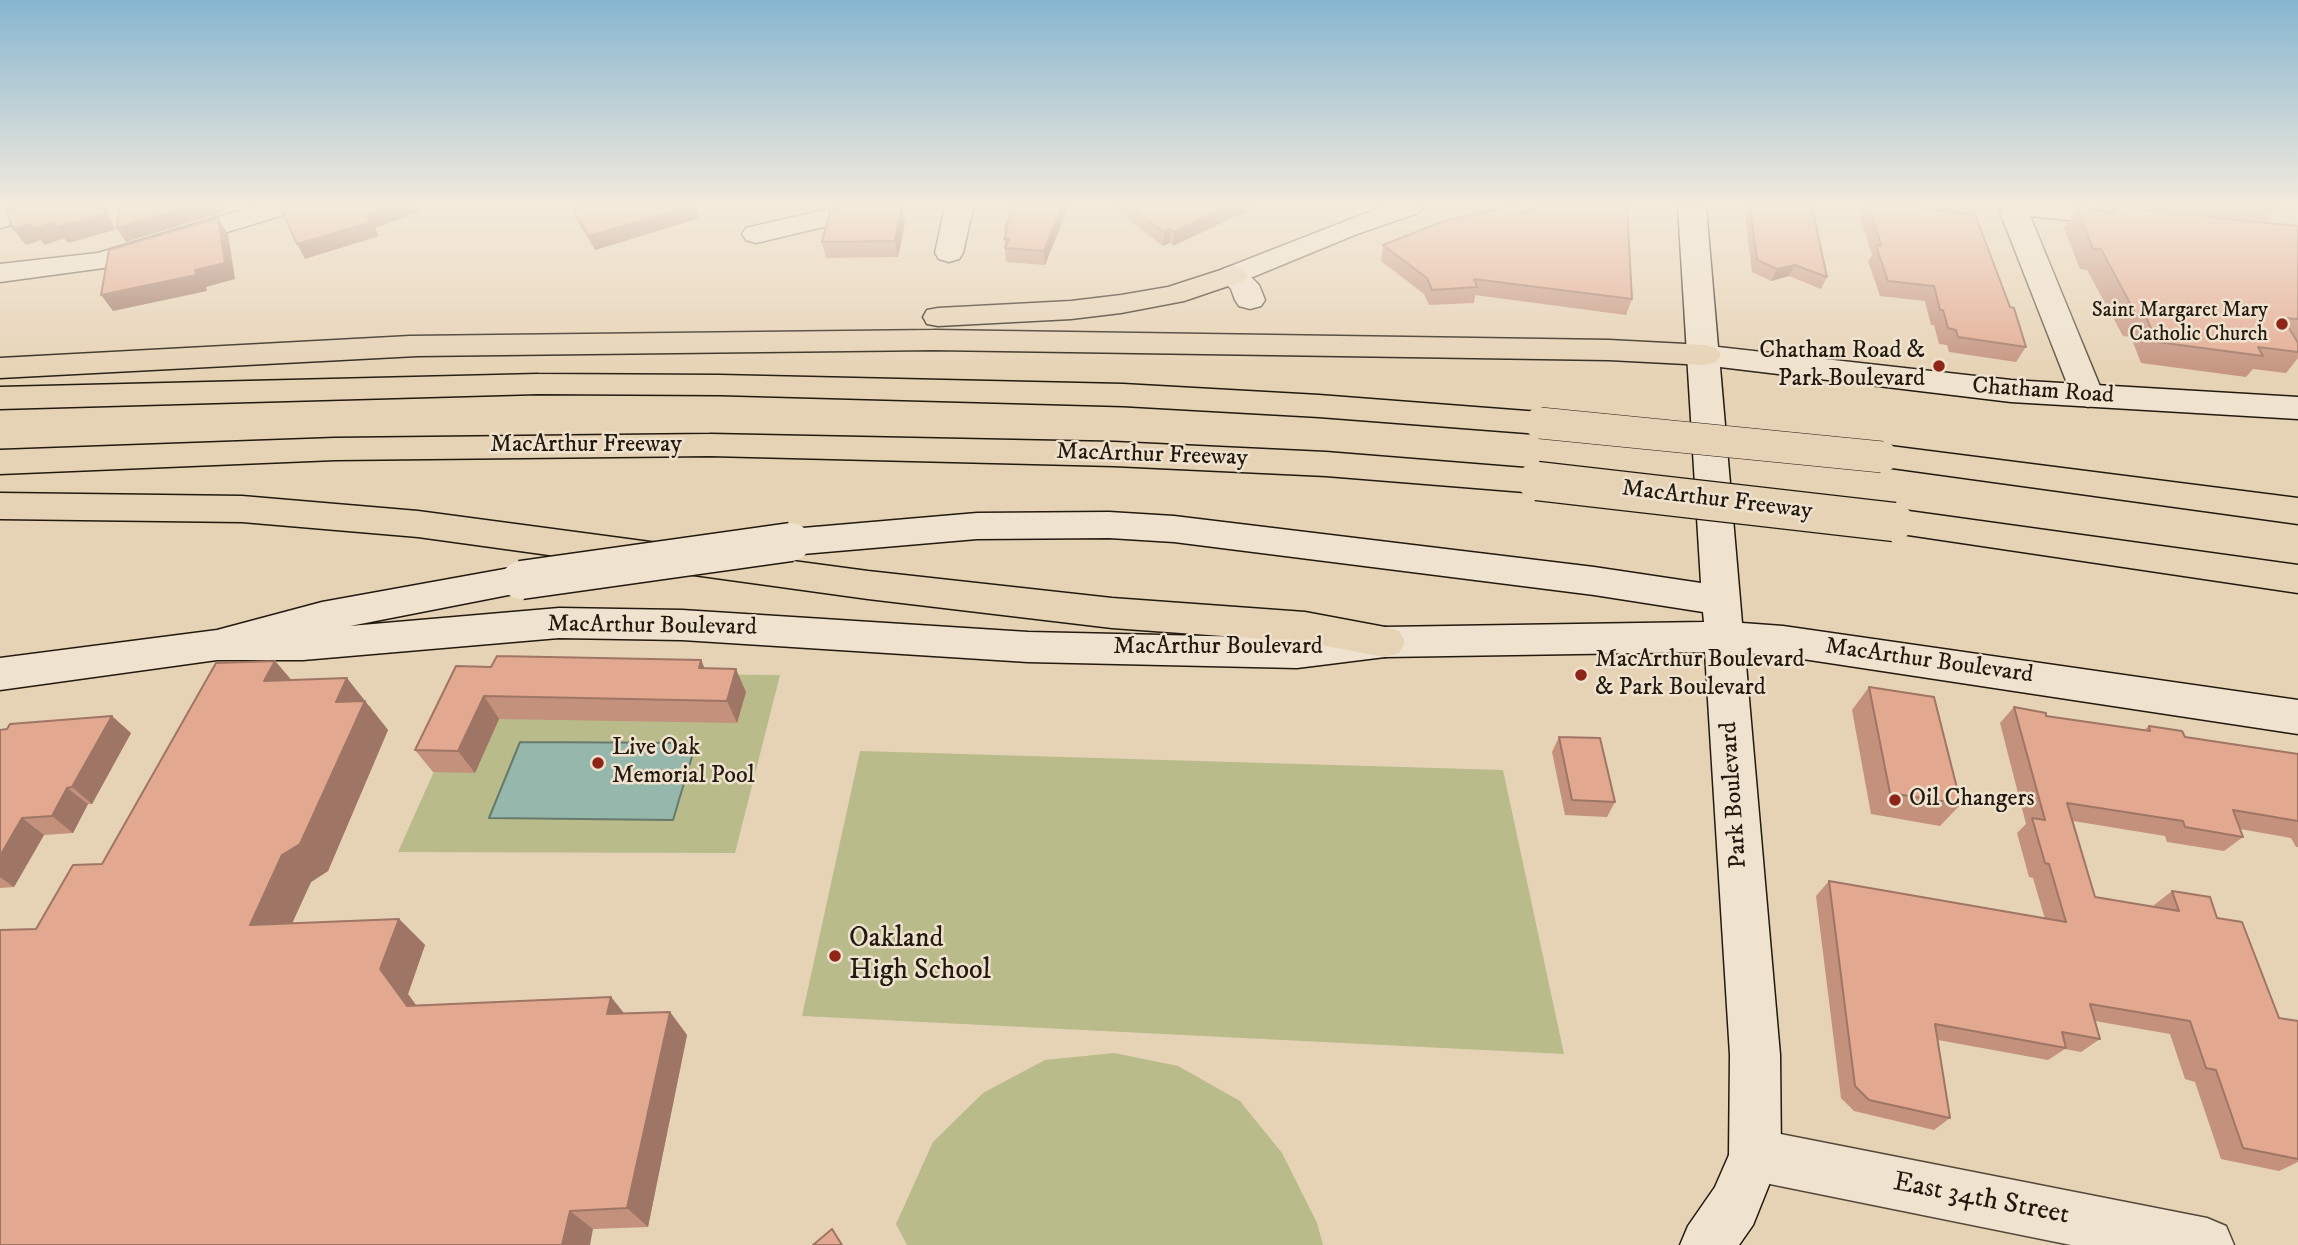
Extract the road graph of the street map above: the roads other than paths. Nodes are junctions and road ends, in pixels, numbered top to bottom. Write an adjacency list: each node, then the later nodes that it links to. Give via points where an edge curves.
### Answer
1 (66, 265): 5 (main road)
2 (1280, 265): 6 (main road)
3 (1697, 265): 8 (main road, Park Boulevard)
4 (2035, 265): 10 (main road)
5 (0, 273)
6 (1241, 287): 7 (highway, via 1071,310)
7 (410, 346): 8 (highway, via 934,340); 9 (highway)
8 (1705, 355): 10 (main road, Chatham Road); 17 (main road, Park Boulevard)
9 (0, 368)
10 (2088, 396): 12 (main road, Chatham Road)
11 (0, 398): 15 (highway, bridge, via 538,384 1123,395 1540,423 1882,457)
12 (2298, 408)
13 (0, 462): 16 (highway, MacArthur Freeway, bridge, via 335,449 710,445 1326,464 1536,481 1894,522)
14 (0, 506): 18 (highway, via 242,509 418,524 895,588 1112,613 1305,627)
15 (2298, 511)
16 (2298, 579)
17 (1723, 619): 18 (main road, MacArthur Boulevard, via 1634,636); 19 (main road, MacArthur Boulevard, bridge, via 1566,578 1174,529 977,526 791,542 521,580 402,600); 21 (main road, MacArthur Boulevard, via 1783,641); 22 (main road, Park Boulevard, via 1755,1055)
18 (1385, 642): 19 (main road, MacArthur Boulevard, via 1297,653 1028,647 696,626 559,623 303,645)
19 (217, 645): 20 (main road, MacArthur Boulevard)
20 (0, 674)
21 (2298, 717)
22 (1755, 1155): 23 (main road, Park Boulevard, via 1734,1206); 24 (main road, East 34th Street)
23 (1707, 1245)
24 (2207, 1245)

